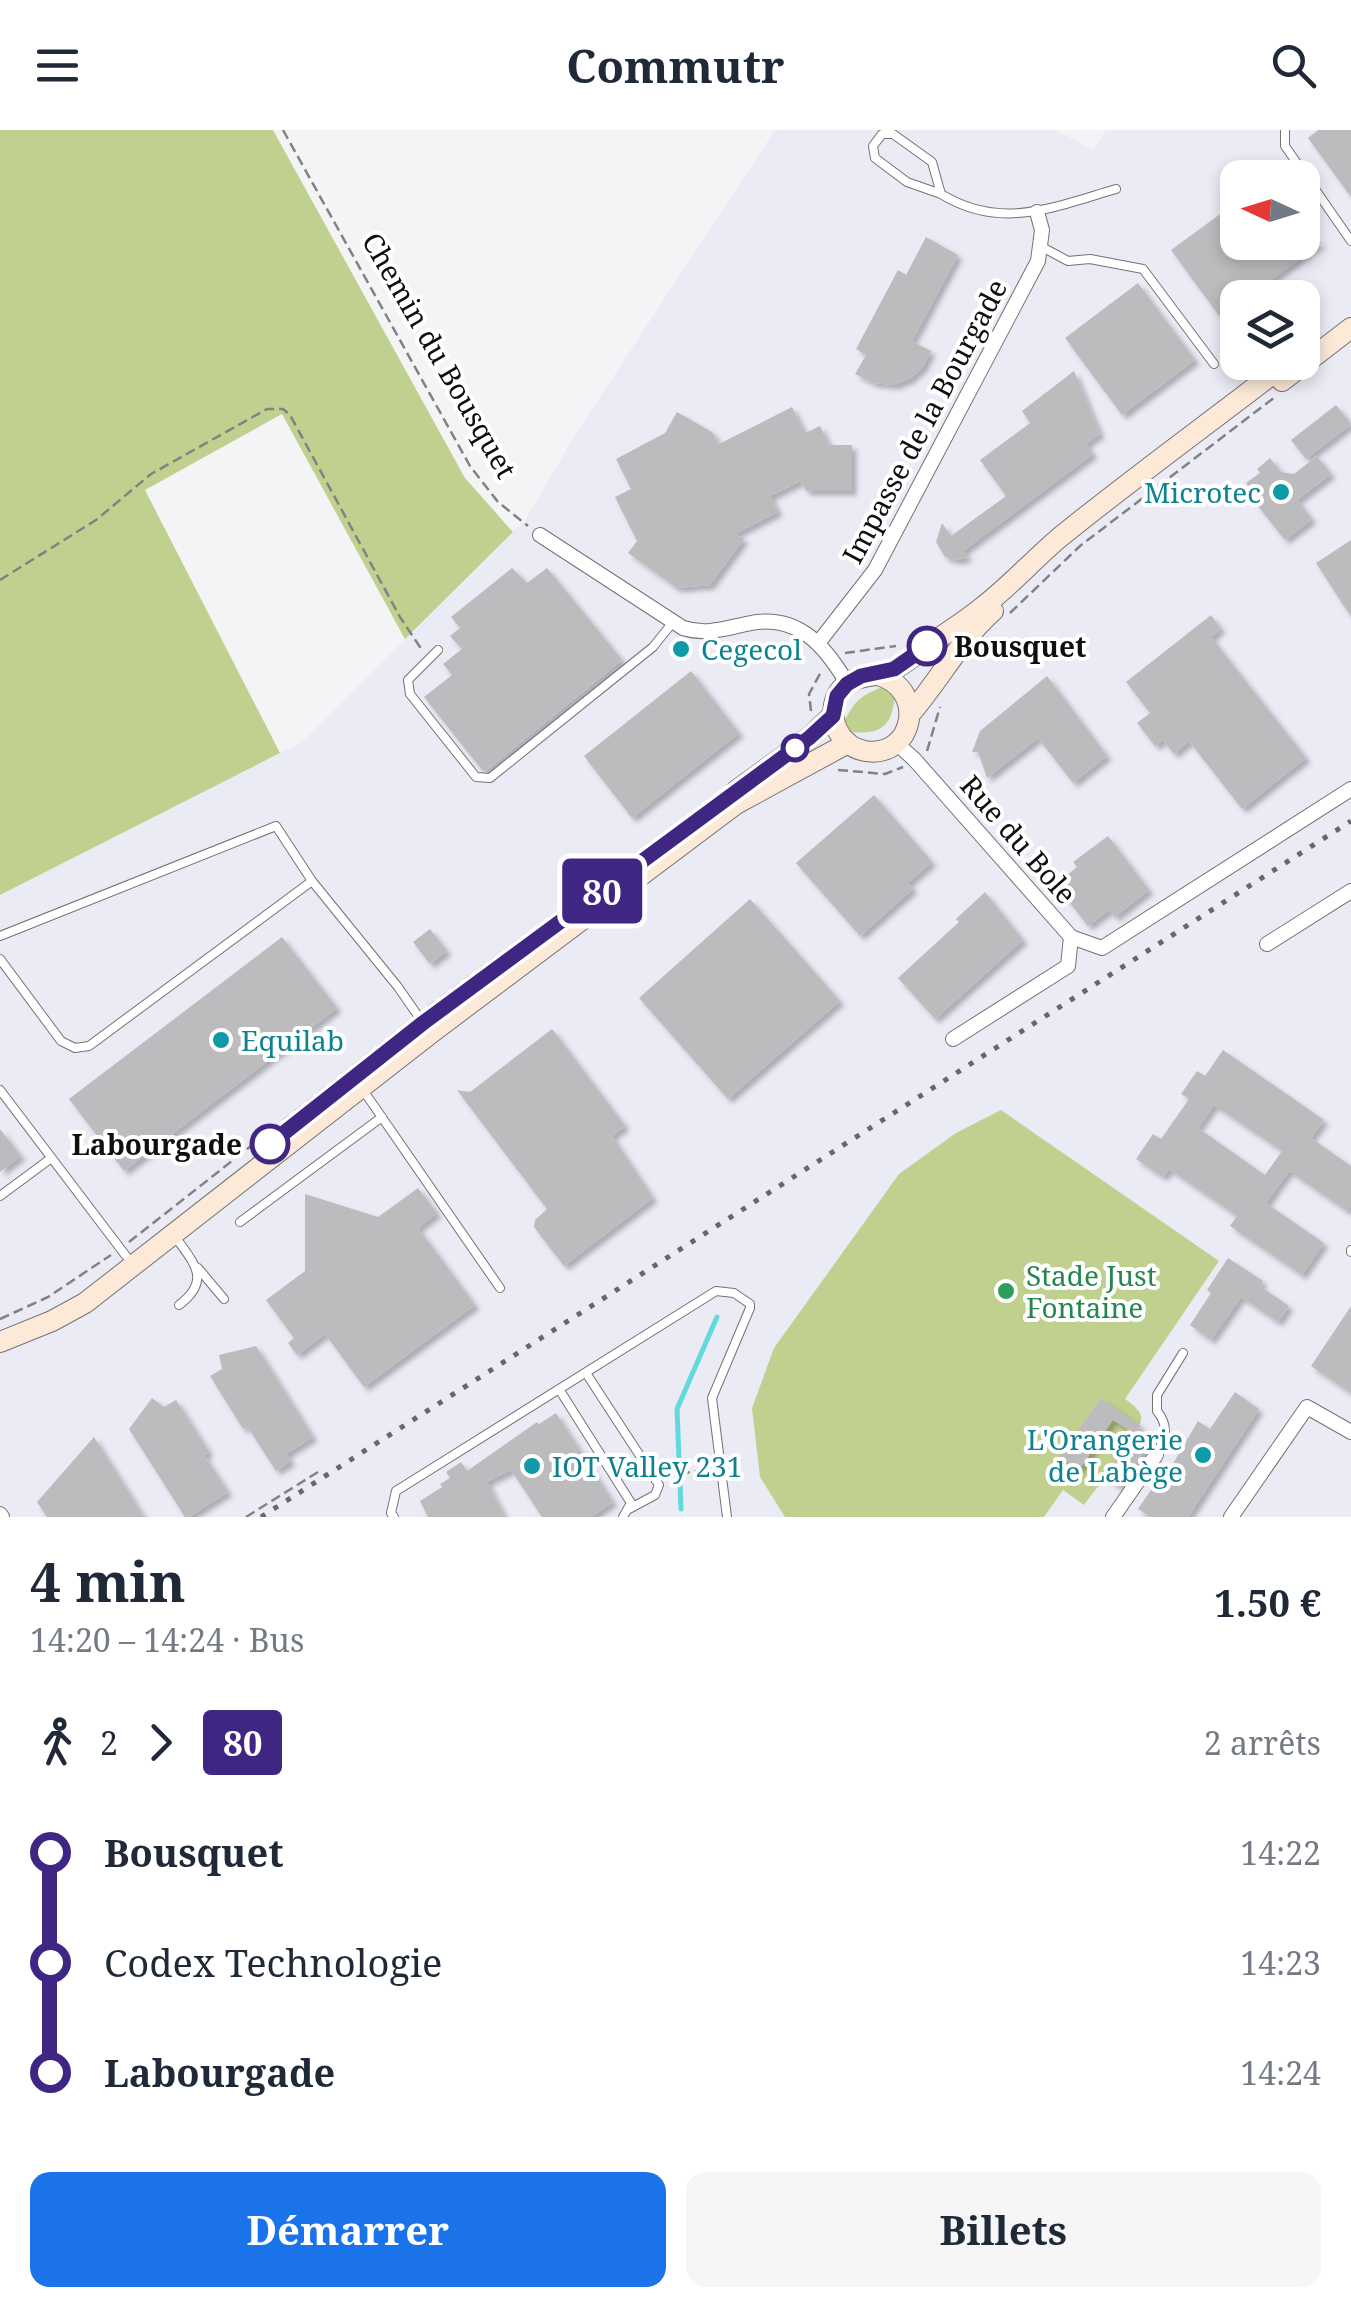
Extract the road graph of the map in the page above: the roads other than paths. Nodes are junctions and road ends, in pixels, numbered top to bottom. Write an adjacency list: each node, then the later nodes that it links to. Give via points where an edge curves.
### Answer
1 (1285, 130): 5 (lane, via 1285,146)
2 (1116, 189): 4 (lane)
3 (942, 194): 3 (lane, via 932,162 893,134 882,134 873,146 875,158 907,182); 4 (lane, via 994,214)
4 (1037, 212): 6 (street)
5 (1351, 241)
6 (1042, 247): 10 (lane, via 1068,260 1143,269); 14 (street, Impasse de la Bourgade, via 875,570)
7 (1351, 315): 9 (main road)
8 (1351, 328): 18 (main road, via 1038,571 987,616)
9 (1320, 338)
10 (1214, 364)
11 (1265, 380): 16 (main road, via 1058,539 979,610)
12 (540, 535): 13 (street)
13 (673, 622): 14 (street, via 696,632 782,622); 15 (lane, via 653,647 490,778 476,777 410,694 408,680)
14 (819, 642): 17 (street)
15 (438, 650)
16 (878, 675): 17 (main road); 18 (main road, via 901,688)
17 (847, 684): 19 (main road)
18 (910, 714): 21 (main road)
19 (823, 718): 20 (main road); 29 (main road, via 809,738)
20 (848, 743): 21 (main road, via 872,752); 31 (main road, via 736,804)
21 (896, 743): 26 (street, Rue du Bole)
22 (1351, 790): 26 (street, via 1102,948)
23 (312, 881): 25 (lane, via 276,826); 28 (lane, via 89,1046 60,1041); 29 (lane)
24 (1351, 891): 27 (street)
25 (0, 936)
26 (1072, 936): 30 (street, Rue du Bole, via 1068,966)
27 (1266, 944)
28 (0, 959)
29 (420, 1019): 38 (main road)
30 (953, 1039)
31 (361, 1087): 33 (lane); 37 (main road)
32 (0, 1090): 34 (lane)
33 (382, 1117): 36 (lane); 40 (lane)
34 (50, 1158): 35 (lane); 38 (lane)
35 (0, 1196)
36 (240, 1222)
37 (174, 1234): 39 (lane); 44 (main road, via 85,1302)
38 (123, 1252): 43 (main road, via 75,1295)
39 (196, 1266): 41 (lane); 42 (lane, via 198,1284)
40 (500, 1288)
41 (224, 1299)
42 (179, 1305)
43 (0, 1329)
44 (0, 1342)
45 (1183, 1353): 49 (lane, via 1158,1395 1166,1430)
46 (586, 1373): 47 (lane); 50 (lane, via 659,1485 655,1495); 52 (lane, via 710,1293 746,1299 749,1315 712,1398)
47 (560, 1390): 50 (lane, via 630,1503); 51 (lane, via 396,1491)
48 (1351, 1432): 54 (street, via 1307,1407)
49 (1156, 1455): 53 (street)
50 (626, 1513)
51 (394, 1517)
52 (726, 1517)
53 (1113, 1517)
54 (1231, 1517)

